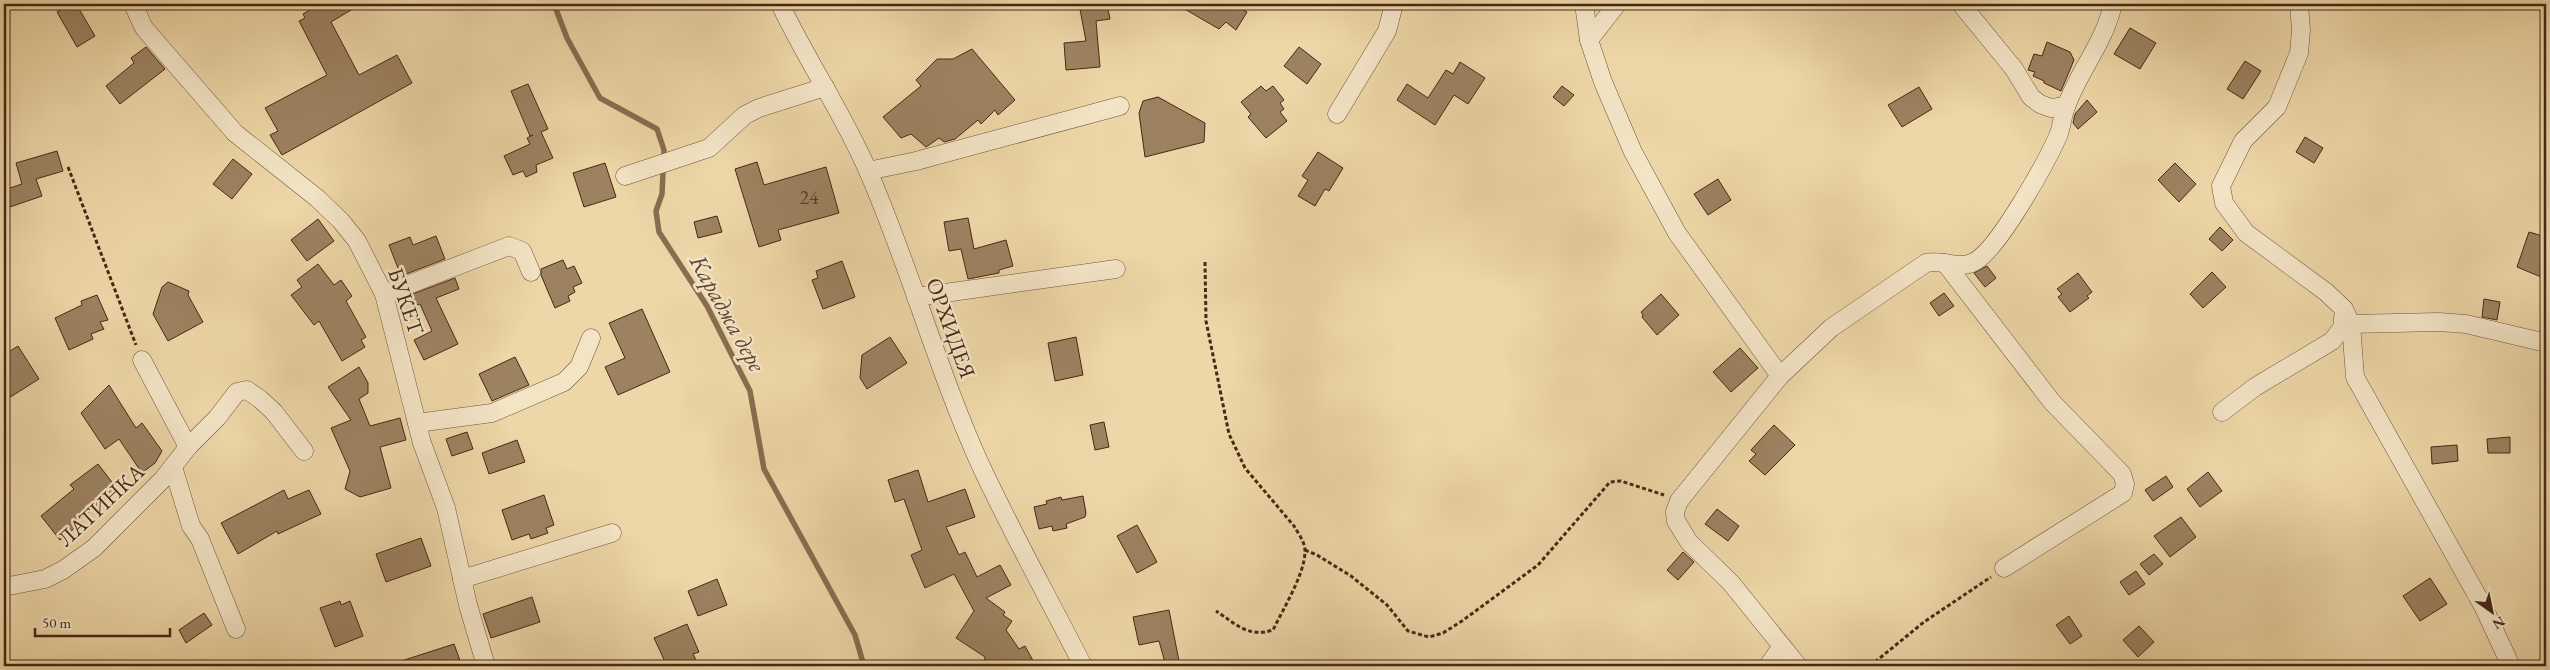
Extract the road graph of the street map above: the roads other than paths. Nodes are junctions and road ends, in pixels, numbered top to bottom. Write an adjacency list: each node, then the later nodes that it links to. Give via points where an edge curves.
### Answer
1 (133, 4): 19 (street, БУКЕТ, via 144,28 234,133 317,198 341,221 357,241)
2 (780, 4): 10 (street, ОРХИДЕЯ)
3 (1394, 4): 13 (street, via 1388,30)
4 (1584, 4): 9 (street)
5 (1617, 4): 9 (street)
6 (1961, 4): 12 (street, via 2014,69 2031,97 2051,108)
7 (2113, 4): 12 (street, via 2108,26)
8 (2299, 4): 21 (street, via 2299,52 2277,107 2243,141 2221,186 2224,203 2246,233 2326,292)
9 (1589, 40): 25 (street, via 1633,152 1677,233)
10 (825, 87): 14 (street, ОРХИДЕЯ); 15 (street, via 752,112 709,148)
11 (1120, 106): 14 (street)
12 (2066, 106): 16 (street, via 2059,135 2027,194 1986,252 1974,262)
13 (1337, 114)
14 (868, 171): 20 (street, ОРХИДЕЯ)
15 (625, 176)
16 (1946, 263): 25 (street, via 1936,260 1926,263 1871,300 1831,328); 32 (street, via 2052,402 2122,474 2125,484 2123,493)
17 (1116, 269): 20 (street)
18 (531, 272): 19 (street, via 522,251 509,246)
19 (384, 294): 27 (street, БУКЕТ)
20 (916, 298): 38 (street, ОРХИДЕЯ, via 980,464)
21 (2348, 317): 23 (street, via 2466,324); 26 (street, via 2332,341 2255,387); 41 (street, via 2355,377 2483,606)
22 (591, 338): 27 (street, via 579,367 564,382 492,413)
23 (2546, 343)
24 (142, 360): 28 (street)
25 (1780, 376): 36 (street, via 1679,501 1675,512 1676,521 1689,542 1731,583)
26 (2222, 412)
27 (417, 423): 33 (street, БУКЕТ, via 446,508)
28 (188, 447): 29 (street, ЛАТИНКА, via 237,392 247,390 274,412); 30 (street, ЛАТИНКА)
29 (304, 451)
30 (173, 467): 34 (street, ЛАТИНКА, via 79,560 45,579); 35 (street, via 191,526 200,539)
31 (612, 533): 33 (street)
32 (2004, 568)
33 (462, 580): 37 (street, БУКЕТ)
34 (4, 587)
35 (236, 630)
36 (1782, 646): 39 (street); 40 (street)
37 (486, 666)
38 (1083, 666)
39 (1768, 666)
40 (1798, 666)
41 (2511, 666)

